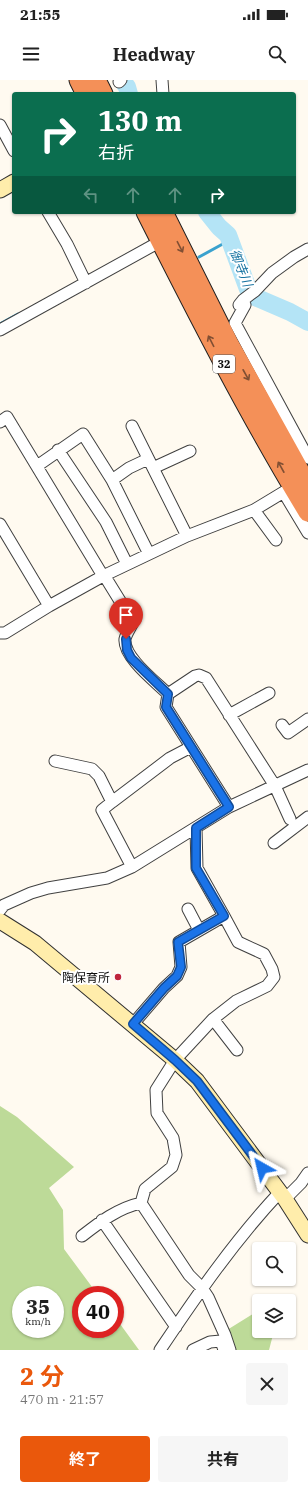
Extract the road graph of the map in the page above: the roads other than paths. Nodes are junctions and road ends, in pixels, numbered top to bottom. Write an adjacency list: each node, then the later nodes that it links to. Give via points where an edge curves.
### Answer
1 (79, 80): 4 (highway)
2 (96, 80): 5 (highway)
3 (162, 80): 6 (street)
4 (85, 92)
5 (102, 92)
6 (163, 92)
7 (0, 125): 8 (street)
8 (12, 148)
9 (12, 183): 10 (street)
10 (0, 190)
11 (49, 214): 16 (street)
12 (147, 214): 14 (highway, 32)
13 (164, 214): 18 (highway, 32, one-way to 18)
14 (161, 241): 16 (street); 28 (highway, 32, one-way to 14, via 216,349)
15 (308, 249): 17 (street, via 272,273)
16 (84, 280): 19 (street)
17 (249, 296): 18 (street, via 229,322); 24 (street, via 235,323)
18 (220, 326): 28 (highway, 32, one-way to 28)
19 (0, 330)
20 (0, 422): 26 (street, via 7,417)
21 (132, 426): 25 (street)
22 (58, 450): 26 (street); 27 (street, via 83,434); 36 (street, via 106,522)
23 (190, 451): 25 (street)
24 (308, 458)
25 (151, 464): 27 (street, via 129,468); 33 (street)
26 (37, 466): 37 (street)
27 (112, 480): 35 (street)
28 (299, 484): 29 (street); 30 (highway, 32); 32 (street)
29 (254, 510): 33 (street); 34 (street)
30 (308, 512)
31 (0, 524): 38 (street)
32 (308, 533)
33 (187, 536): 35 (street)
34 (276, 540)
35 (149, 554): 36 (street)
36 (127, 564): 37 (street)
37 (104, 576): 38 (street); 41 (street, via 133,622 126,639 131,658)
38 (49, 606): 39 (street, via 5,633)
39 (0, 633)
40 (269, 693): 42 (street)
41 (168, 694): 42 (street, via 195,676 203,676); 45 (street, via 166,707)
42 (229, 715): 48 (street)
43 (308, 719): 44 (street, via 288,733)
44 (282, 725)
45 (191, 748): 49 (street, via 170,758); 50 (street)
46 (55, 761): 49 (street, via 92,769 99,776)
47 (308, 770): 48 (street)
48 (275, 786): 50 (street); 52 (street)
49 (112, 802): 55 (street, via 102,810)
50 (229, 807): 53 (street)
51 (308, 817): 54 (street)
52 (290, 819)
53 (196, 828): 55 (street); 58 (street, via 196,868)
54 (274, 843)
55 (132, 867): 57 (street, via 107,878 31,893 4,905)
56 (188, 909): 60 (street)
57 (0, 910)
58 (224, 916): 60 (street); 61 (street, via 238,942 264,954 274,977 267,986 236,1001)
59 (2, 926): 62 (street, via 35,943)
60 (199, 930): 62 (street, via 178,942 181,967 177,976)
61 (213, 1019): 63 (street); 64 (street)
62 (133, 1024): 64 (street)
63 (237, 1050)
64 (175, 1060): 66 (street, via 197,1081); 67 (street, via 156,1090 156,1105 157,1113 173,1138 176,1155 172,1167 145,1189)
65 (308, 1173): 66 (street, via 301,1183)
66 (282, 1196): 69 (street); 71 (street, via 241,1236)
67 (140, 1203): 68 (street, via 126,1206); 71 (street, via 189,1275)
68 (102, 1220): 70 (street); 72 (street)
69 (308, 1235)
70 (82, 1236)
71 (202, 1288): 72 (street); 73 (street)
72 (176, 1327): 75 (street)
73 (225, 1335): 74 (street, via 214,1335); 78 (street)
74 (210, 1342): 76 (street); 77 (street, via 221,1341)
75 (160, 1350)
76 (193, 1350)
77 (224, 1350)
78 (230, 1350)

